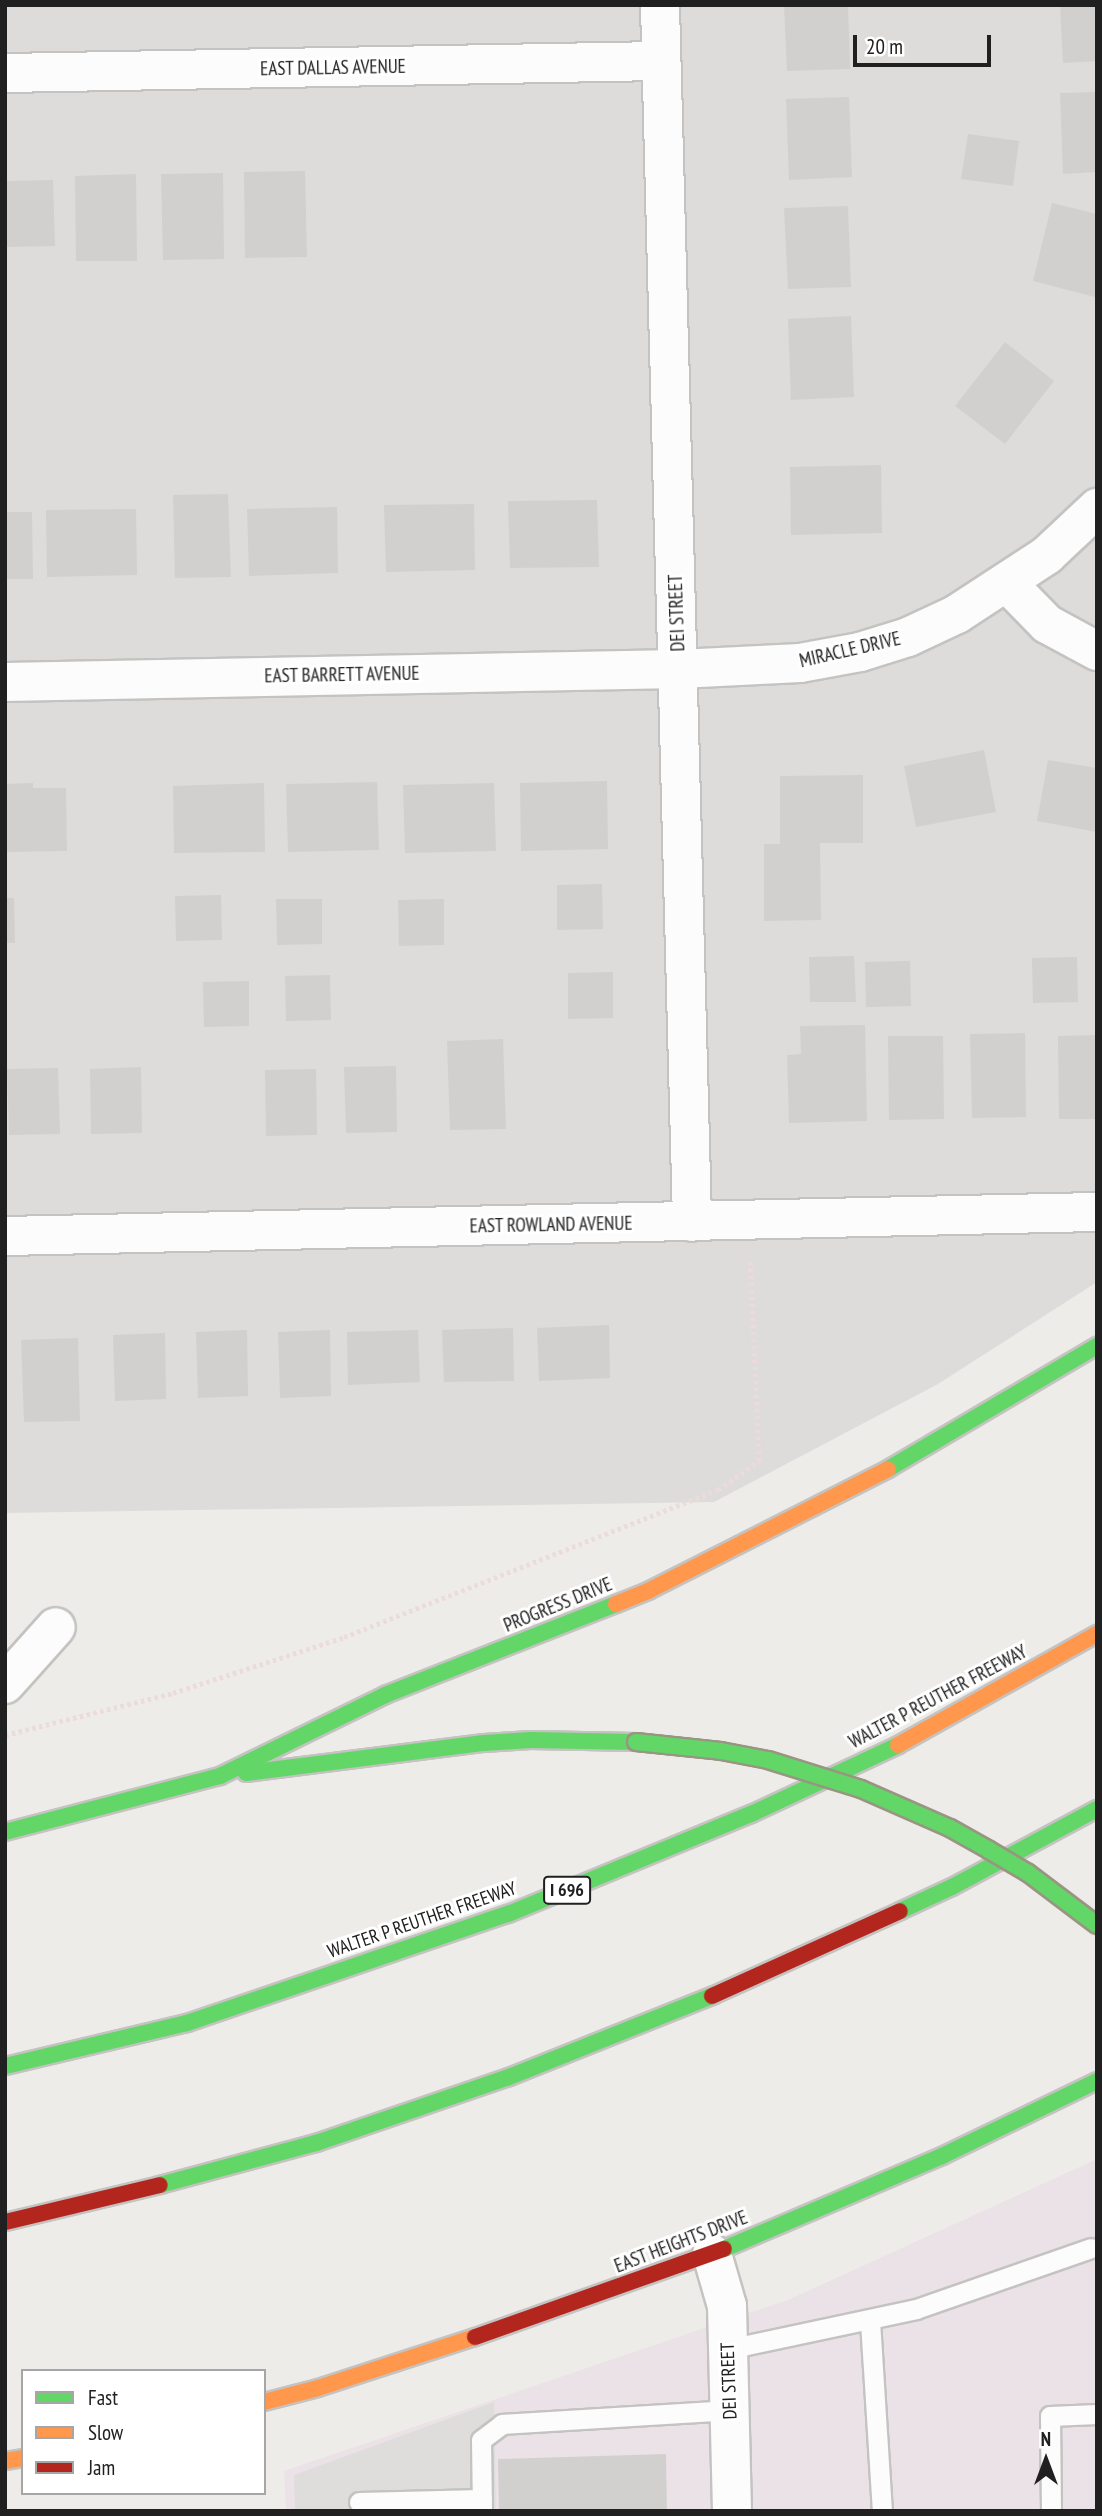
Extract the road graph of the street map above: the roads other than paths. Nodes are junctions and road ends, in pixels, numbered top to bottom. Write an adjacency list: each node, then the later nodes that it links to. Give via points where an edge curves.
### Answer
1 (660, 5): 2 (street, DEI STREET)
2 (662, 61): 3 (street, EAST DALLAS AVENUE); 7 (street, DEI STREET)
3 (5, 73)
4 (1097, 508): 5 (street, MIRACLE DRIVE, via 1047,555)
5 (1007, 583): 6 (street, via 1047,624); 7 (street, MIRACLE DRIVE, via 957,614 860,652 800,663)
6 (1097, 651)
7 (678, 669): 8 (street, EAST BARRETT AVENUE); 10 (street, DEI STREET)
8 (5, 682)
9 (1097, 1212): 10 (street, EAST ROWLAND AVENUE)
10 (692, 1222): 11 (street, EAST ROWLAND AVENUE)
11 (5, 1236)
12 (1097, 1346): 16 (main road, PROGRESS DRIVE, via 873,1478 760,1537 648,1591 386,1695)
13 (56, 1628): 15 (street)
14 (1097, 1634): 20 (main road, WALTER P REUTHER FREEWAY / I 696, via 931,1729 751,1814 508,1914 187,2023)
15 (5, 1684)
16 (220, 1776): 18 (main road, PROGRESS DRIVE); 19 (main road, bridge, via 531,1740 680,1744 733,1753 861,1789 950,1828 1028,1873)
17 (1097, 1809): 22 (main road, via 952,1887 814,1951 509,2077 316,2143)
18 (5, 1832)
19 (1097, 1925)
20 (5, 2066)
21 (1097, 2081): 24 (main road, EAST HEIGHTS DRIVE, via 930,2162)
22 (5, 2222)
23 (1091, 2248): 25 (lane)
24 (712, 2254): 26 (street, DEI STREET, via 727,2306); 27 (main road, EAST HEIGHTS DRIVE, via 507,2326)
25 (870, 2321): 26 (lane); 33 (lane)
26 (728, 2349): 28 (street, DEI STREET)
27 (266, 2401)
28 (730, 2410): 31 (lane, via 502,2424 481,2440); 32 (street, DEI STREET)
29 (1097, 2414): 34 (lane, via 1050,2416)
30 (359, 2502): 31 (lane)
31 (482, 2505)
32 (732, 2511)
33 (881, 2511)
34 (1051, 2511)

